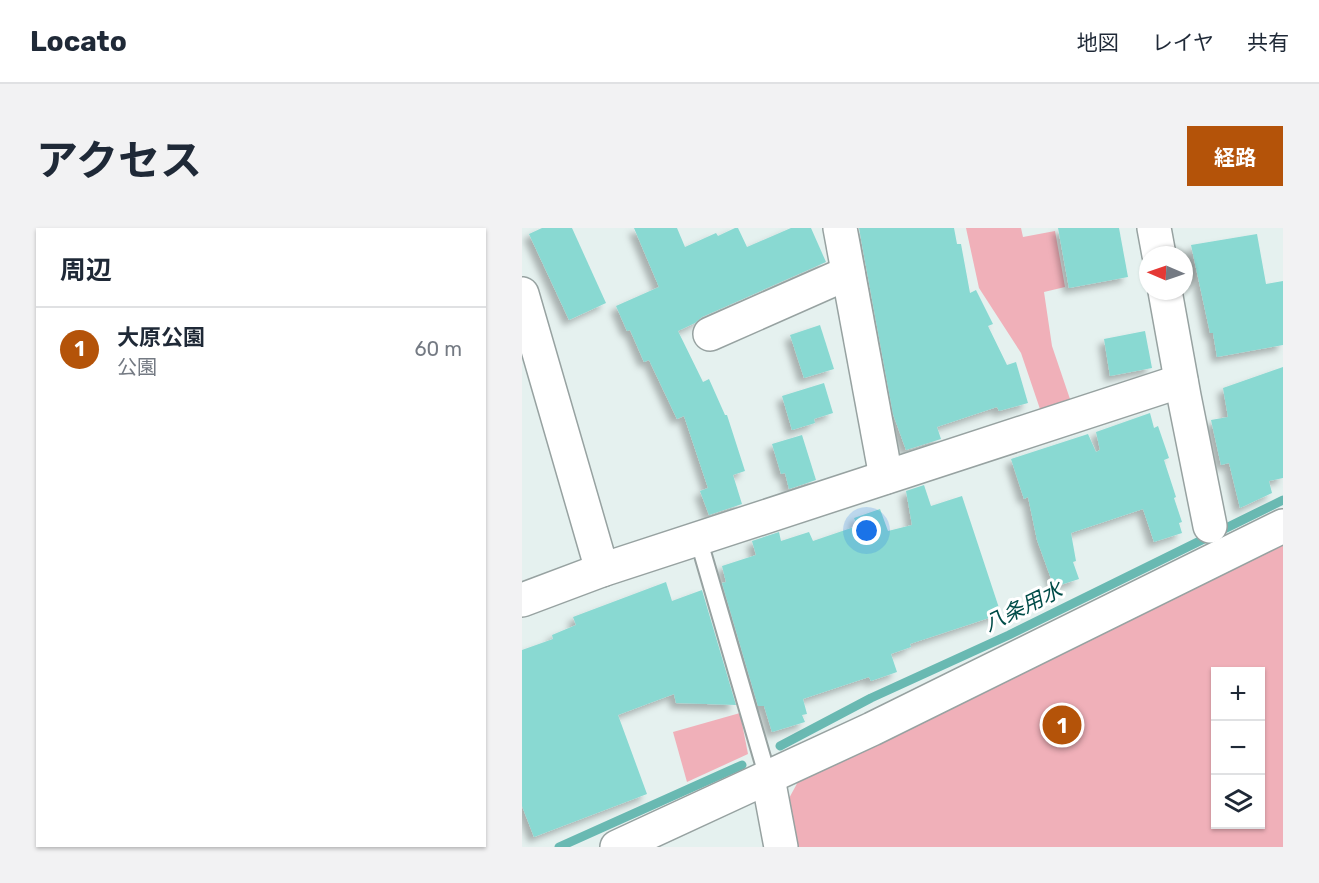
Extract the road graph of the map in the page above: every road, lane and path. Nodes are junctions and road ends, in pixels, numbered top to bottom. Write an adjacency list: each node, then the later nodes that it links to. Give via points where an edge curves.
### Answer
1 (840, 228): 4 (street)
2 (1154, 228): 3 (street)
3 (1157, 246)
4 (848, 273): 7 (street); 9 (street)
5 (522, 294): 13 (street)
6 (1167, 300): 8 (street)
7 (710, 334)
8 (1181, 381): 9 (street); 10 (street)
9 (886, 477): 12 (street)
10 (1210, 526)
11 (1283, 526): 15 (street)
12 (698, 538): 13 (street); 15 (lane)
13 (602, 570): 14 (street)
14 (522, 600)
15 (768, 778): 16 (street); 17 (street)
16 (617, 847)
17 (781, 847)

